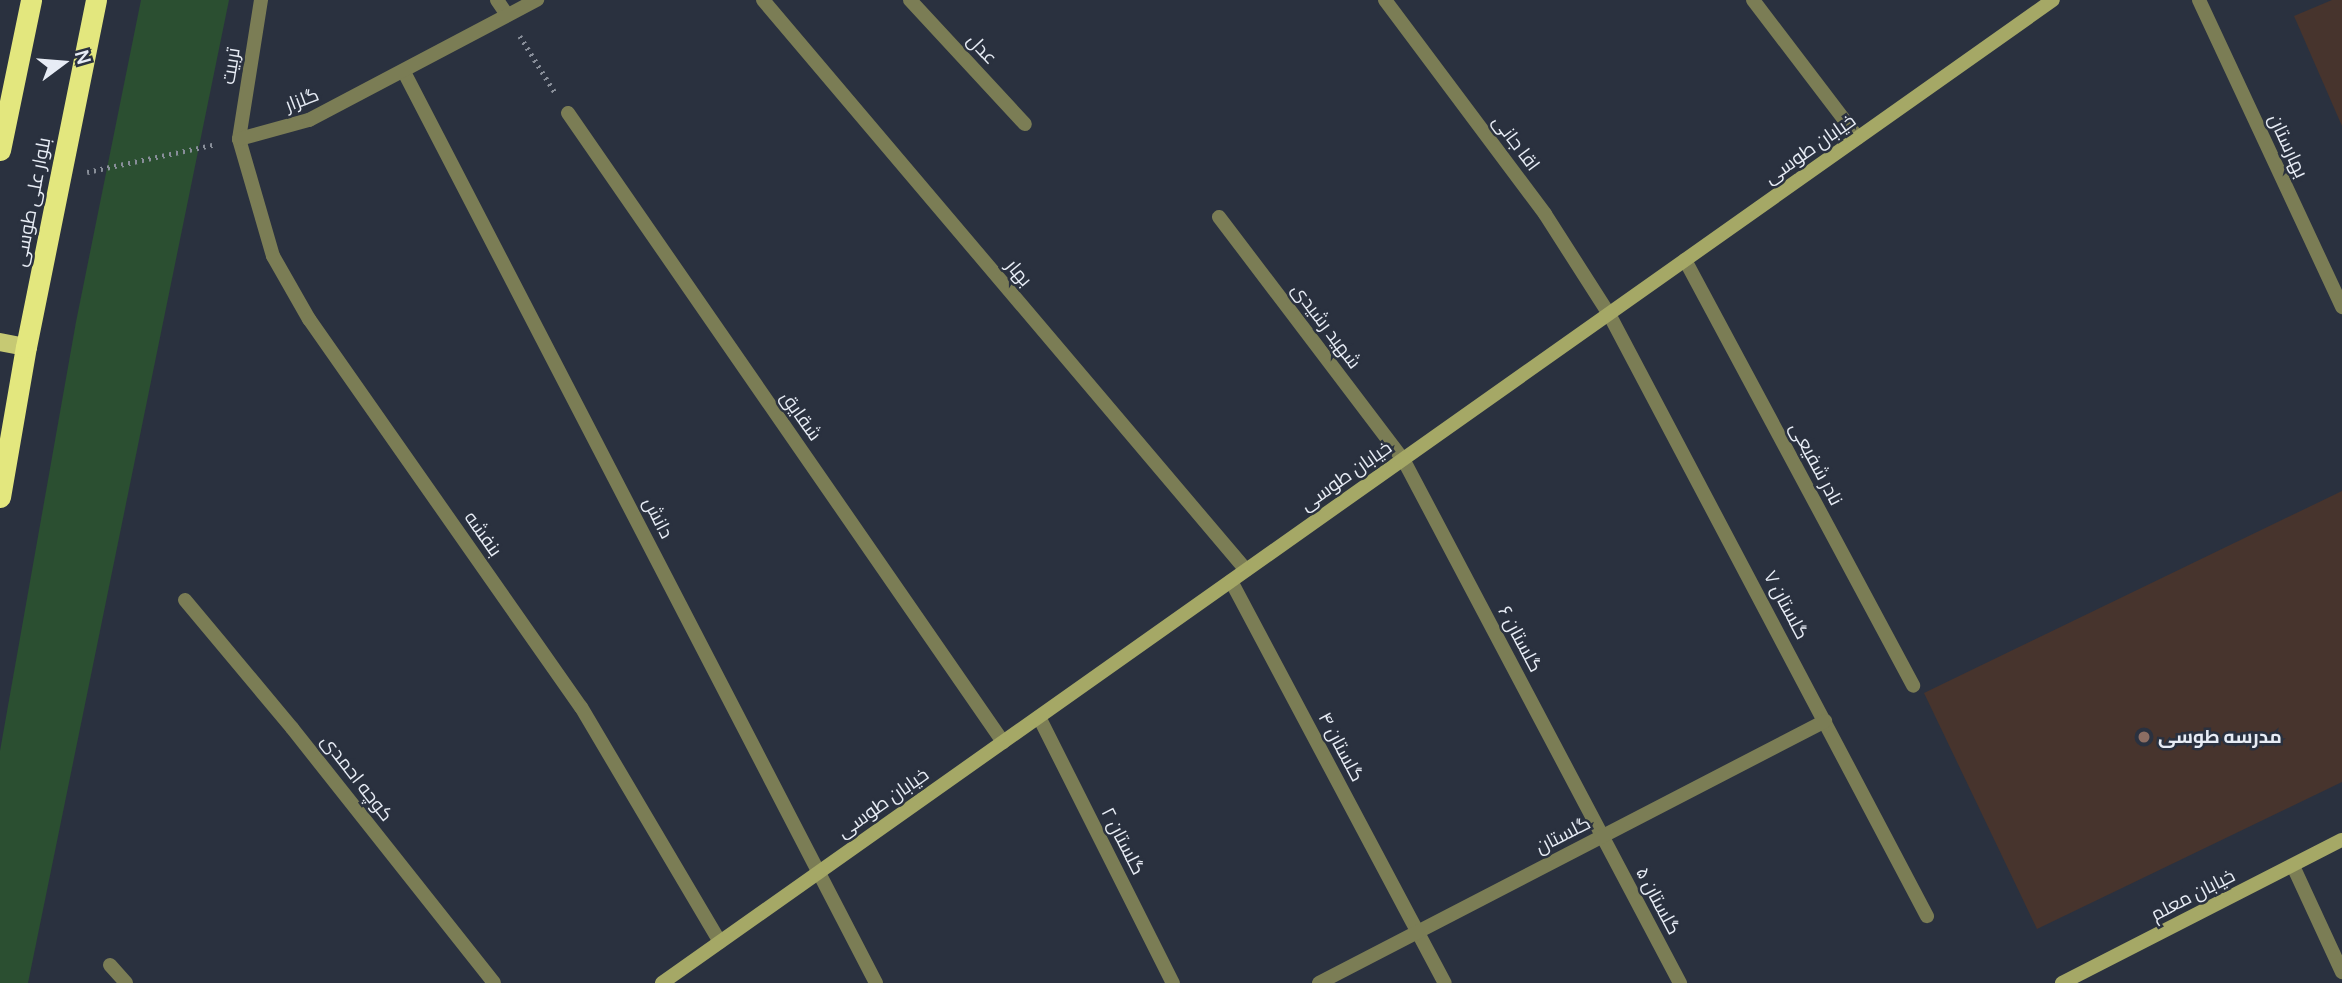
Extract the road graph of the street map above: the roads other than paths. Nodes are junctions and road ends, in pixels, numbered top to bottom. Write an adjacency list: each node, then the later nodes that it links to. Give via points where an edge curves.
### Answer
1 (31, 0): 18 (highway)
2 (96, 0): 24 (highway, بلوار علی طوسی)
3 (261, 0): 17 (street, تربیت)
4 (496, 0): 12 (street)
5 (537, 0): 12 (street, گلزار)
6 (763, 0): 27 (street, بهار)
7 (910, 0): 15 (street, عدل)
8 (1385, 0): 22 (street, اقا جانی, via 1545,214)
9 (1753, 0): 16 (street)
10 (2053, 0): 16 (street, خیابان طوسی)
11 (2199, 0): 21 (street, بهارستان)
12 (507, 15): 13 (street, گلزار)
13 (404, 72): 17 (street, گلزار, via 309,121); 37 (street, دانش)
14 (568, 113): 33 (street, شقایق)
15 (1025, 124)
16 (1858, 138): 20 (street, خیابان طوسی)
17 (239, 139): 40 (street, بنفشه, via 272,256 309,319 581,707)
18 (0, 150)
19 (1219, 217): 25 (street, شهید رشیدی)
20 (1685, 260): 22 (street, خیابان طوسی); 30 (street, نادر شفیعی)
21 (2342, 307)
22 (1609, 314): 25 (street, خیابان طوسی); 32 (street, گلستان ۷)
23 (0, 342): 24 (main road)
24 (26, 347): 26 (highway, بلوار علی طوسی)
25 (1403, 459): 27 (street, خیابان طوسی); 34 (street, گلستان ۶)
26 (0, 497)
27 (1246, 570): 28 (street, خیابان طوسی)
28 (1231, 580): 31 (street, خیابان طوسی); 39 (street, گلستان ۴)
29 (185, 600): 44 (street, کوچه احمدی)
30 (1913, 686)
31 (1039, 717): 33 (street, خیابان طوسی); 47 (street, گلستان ۲)
32 (1825, 721): 34 (street, گلستان); 38 (street, گلستان ۷)
33 (1003, 742): 37 (street, خیابان طوسی)
34 (1602, 836): 39 (street, گلستان); 50 (street, گلستان ۵)
35 (2342, 840): 36 (street, خیابان معلم)
36 (2293, 866): 42 (street); 51 (street, خیابان معلم)
37 (820, 872): 40 (street, خیابان طوسی); 46 (street, دانش)
38 (1927, 916)
39 (1418, 932): 48 (street, گلستان); 49 (street, گلستان ۴)
40 (720, 942): 45 (street, خیابان طوسی)
41 (110, 965): 43 (street)
42 (2342, 972)
43 (126, 983)
44 (494, 983)
45 (662, 983)
46 (876, 983)
47 (1173, 983)
48 (1319, 983)
49 (1445, 983)
50 (1680, 983)
51 (2062, 983)

